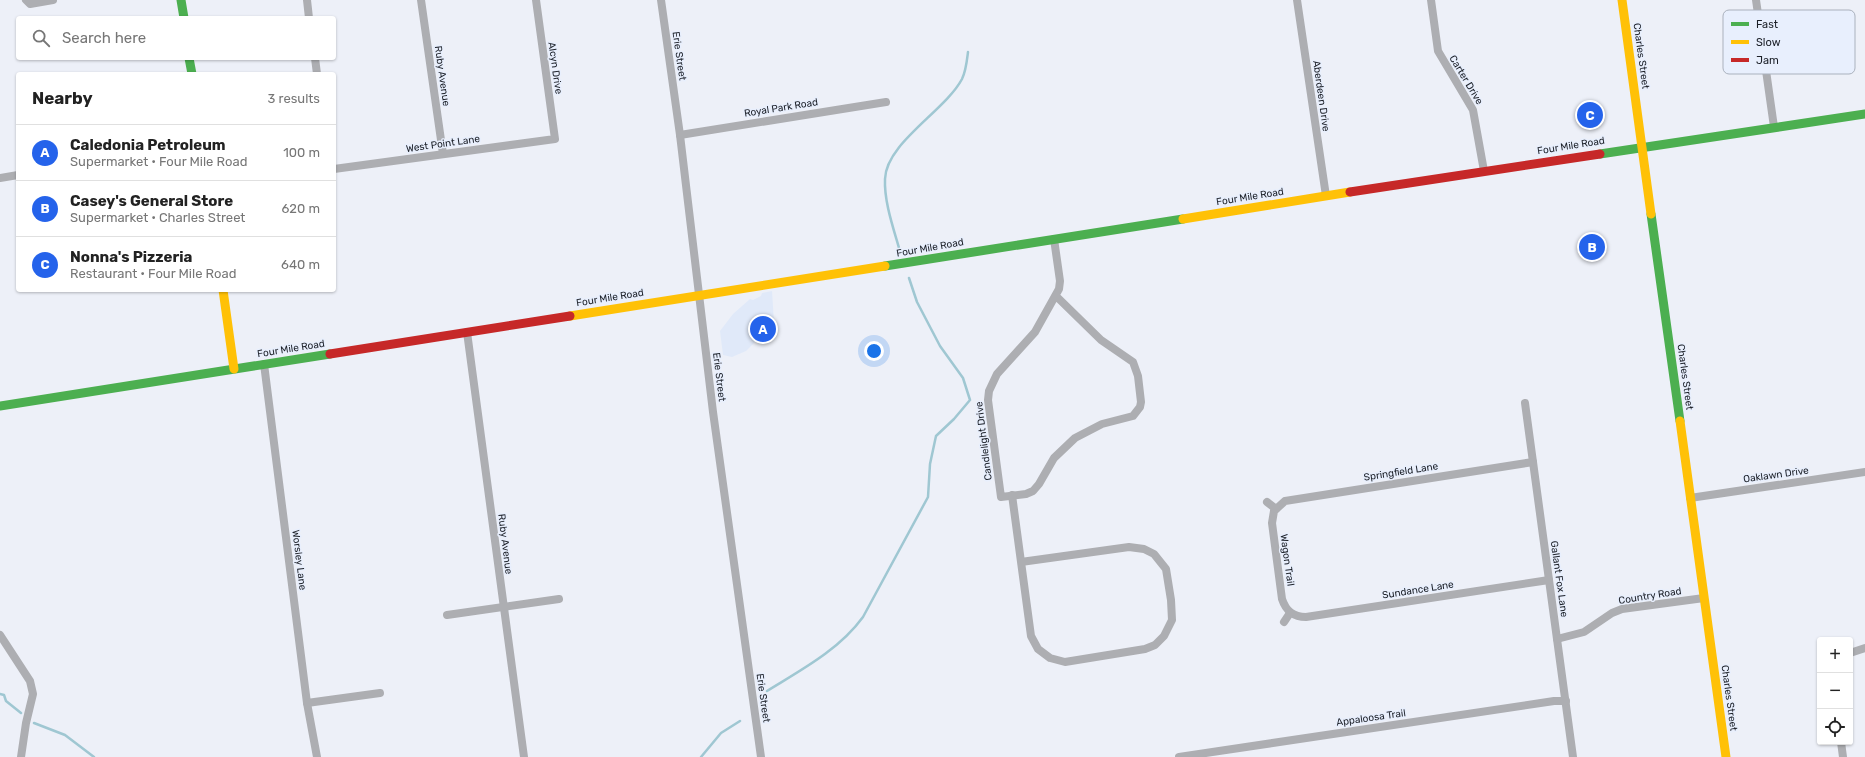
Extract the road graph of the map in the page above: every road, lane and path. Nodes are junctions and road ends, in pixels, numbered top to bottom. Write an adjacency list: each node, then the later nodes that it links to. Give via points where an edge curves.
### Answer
1 (26, 0): 2 (street, via 30,4)
2 (53, 0)
3 (182, 0): 13 (main road)
4 (307, 0): 14 (street)
5 (421, 0): 26 (street, Ruby Avenue)
6 (536, 0): 24 (street, Alcyn Drive)
7 (661, 0): 23 (street, Erie Street)
8 (1297, 0): 31 (street, Aberdeen Drive)
9 (1431, 0): 28 (street, Carter Drive, via 1438,51 1473,110)
10 (1622, 0): 25 (main road, Charles Street)
11 (1756, 0): 12 (street)
12 (1757, 10)
13 (184, 16)
14 (310, 16)
15 (190, 60): 17 (main road)
16 (315, 60): 18 (street)
17 (192, 72)
18 (317, 72)
19 (1766, 74): 22 (street)
20 (886, 102): 23 (street, Royal Park Road)
21 (1865, 114): 22 (main road, Four Mile Road)
22 (1774, 127): 25 (main road, Four Mile Road)
23 (680, 135): 34 (street, Erie Street)
24 (555, 139): 26 (street, West Point Lane)
25 (1643, 146): 28 (main road, Four Mile Road); 44 (main road, Charles Street)
26 (443, 154): 27 (street, West Point Lane)
27 (336, 169)
28 (1484, 170): 31 (main road, Four Mile Road)
29 (16, 175): 30 (street)
30 (0, 178)
31 (1326, 196): 32 (main road, Four Mile Road)
32 (1054, 239): 34 (main road, Four Mile Road); 35 (street, Candlelight Drive, via 1060,281)
33 (223, 292): 38 (main road)
34 (698, 295): 36 (main road, Four Mile Road); 66 (street, Erie Street)
35 (1056, 296): 43 (street, Candlelight Drive, via 1035,332 997,374 989,391 988,400 1001,497); 43 (street, via 1101,340 1133,362 1142,402 1137,412 1127,418 1102,424 1075,438 1054,458 1033,491)
36 (467, 332): 37 (main road, Four Mile Road); 51 (street, Ruby Avenue)
37 (264, 364): 38 (main road, Four Mile Road); 61 (street, Worsley Lane)
38 (234, 369): 40 (main road, Four Mile Road)
39 (1524, 403): 41 (street, Gallant Fox Lane)
40 (0, 406)
41 (1533, 462): 46 (street, Springfield Lane, via 1290,500); 48 (street, Gallant Fox Lane)
42 (1865, 472): 44 (street, Oaklawn Drive)
43 (1012, 495): 47 (street)
44 (1690, 498): 49 (main road, Charles Street)
45 (1267, 502): 46 (street)
46 (1276, 509): 52 (street, Wagon Trail, via 1272,523 1280,584 1284,605)
47 (1021, 562): 47 (street, via 1031,636 1038,649 1050,658 1065,662 1146,649 1160,641 1170,626 1172,612 1166,569 1149,551 1129,547)
48 (1549, 580): 52 (street, Sundance Lane, via 1306,617); 56 (street, Gallant Fox Lane)
49 (1704, 598): 56 (street, Country Road, via 1622,609 1584,632); 69 (main road, Charles Street)
50 (559, 599): 51 (street)
51 (504, 606): 53 (street); 65 (street, Ruby Avenue)
52 (1290, 613): 54 (street)
53 (447, 615)
54 (1284, 622)
55 (0, 635): 63 (street, via 30,681 33,694)
56 (1557, 638): 60 (street, Gallant Fox Lane)
57 (1865, 648): 58 (street)
58 (1853, 652)
59 (380, 693): 61 (street)
60 (1566, 701): 67 (street, Appaloosa Trail); 68 (street, Gallant Fox Lane)
61 (307, 703): 64 (street, Worsley Lane)
62 (1841, 745): 70 (street)
63 (21, 757)
64 (317, 757)
65 (524, 757)
66 (761, 757)
67 (1179, 757)
68 (1573, 757)
69 (1726, 757)
70 (1843, 757)

